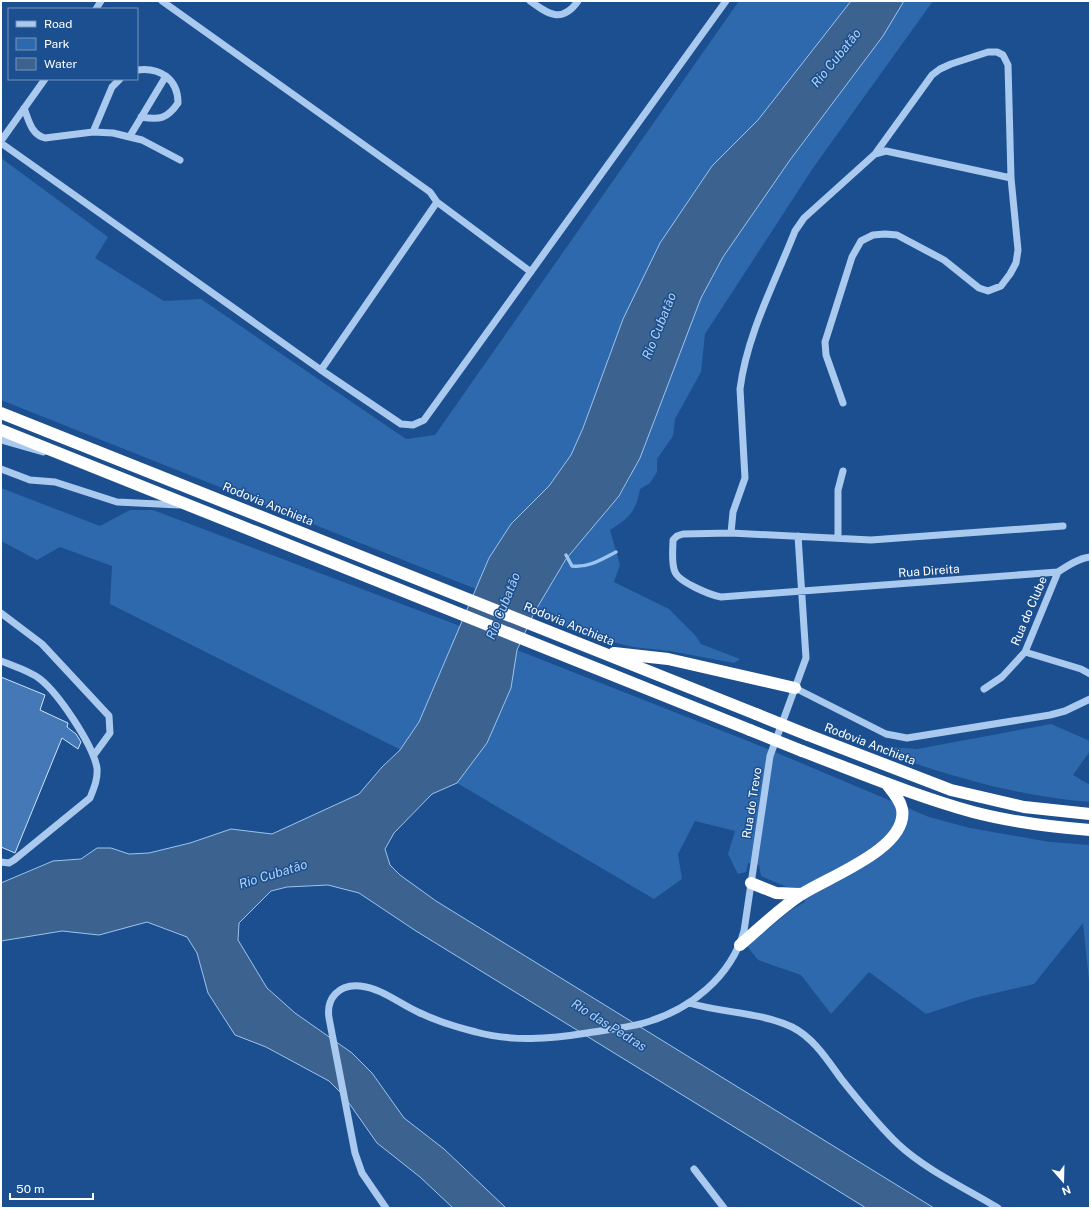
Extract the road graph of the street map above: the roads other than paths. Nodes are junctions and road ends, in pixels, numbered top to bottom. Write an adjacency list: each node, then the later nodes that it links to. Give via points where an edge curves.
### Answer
1 (162, 1): 17 (street, via 430,192)
2 (530, 1): 3 (street, via 548,14 560,15 572,9)
3 (578, 1)
4 (726, 1): 18 (street)
5 (138, 70): 6 (street, via 148,69)
6 (166, 76): 10 (street); 10 (street, via 174,82 178,92 178,103 165,117 156,120)
7 (44, 80): 9 (street)
8 (119, 80): 11 (street, via 112,87)
9 (24, 108): 11 (street, via 30,125 38,136 45,138); 13 (street)
10 (141, 117): 12 (street)
11 (93, 132): 12 (street)
12 (130, 136): 15 (street)
13 (1, 142): 19 (street)
14 (875, 154): 16 (street, via 886,151 899,152); 16 (street, via 932,75 951,64 988,52 997,52 1008,65); 29 (street, via 818,203 795,231 749,346 740,389 746,478 734,512)
15 (180, 160)
16 (1010, 178): 20 (street, via 1018,250 1016,264 1002,286 988,291 979,288 944,260 897,235 873,235 861,241 852,257 825,342 826,355)
17 (437, 202): 18 (street); 19 (street)
18 (530, 272): 19 (street, via 424,420 413,425 401,424)
19 (321, 370)
20 (843, 403)
21 (1, 413): 36 (highway, Rodovia Anchieta)
22 (1, 430): 24 (highway)
23 (1, 440): 24 (street)
24 (89, 466): 27 (highway)
25 (1, 468): 27 (street, via 30,480 55,482 117,502)
26 (844, 471): 31 (street, via 838,490)
27 (184, 505): 44 (highway, bridge)
28 (1063, 526): 31 (street, via 883,539)
29 (731, 533): 30 (street); 34 (street, Rua Direita, via 677,536 673,540 673,552 675,572 679,578 710,595 721,597)
30 (798, 536): 31 (street); 34 (street, Rua do Trevo)
31 (838, 537)
32 (1090, 557): 33 (street, via 1085,557)
33 (1058, 572): 34 (street, Rua Direita); 37 (street, Rua do Clube)
34 (802, 592): 40 (street, Rua do Trevo, via 806,658)
35 (1, 613): 43 (street, via 42,644 109,716 110,733)
36 (598, 651): 40 (highway, via 668,660); 45 (highway, Rodovia Anchieta, bridge, via 925,781 1024,807)
37 (1025, 652): 39 (street); 41 (street, Rua do Clube, via 1002,677)
38 (1, 661): 43 (street, via 38,677 49,686 83,734)
39 (1090, 674)
40 (795, 688): 42 (street, via 875,730 907,738 1050,715); 48 (street, Rua do Trevo, via 770,756)
41 (984, 689)
42 (1090, 699)
43 (94, 755): 47 (street, via 96,785 90,798 14,860 9,863)
44 (886, 783): 46 (highway, via 996,817 1046,826); 49 (highway, via 901,803 902,809 901,822 891,839 874,854)
45 (1090, 814)
46 (1090, 830)
47 (1, 862)
48 (750, 883): 49 (highway, via 776,893); 50 (street, Rua do Trevo)
49 (802, 894): 50 (highway)
50 (740, 945): 51 (street, Rua do Trevo, via 730,965 722,974)
51 (689, 1002): 53 (street, Rua do Trevo, via 643,1023 571,1035 504,1038 478,1033 419,1013 379,992 361,986 346,986 338,990 332,997 328,1010 351,1133 362,1173); 55 (street, via 710,1009 772,1020 802,1033 872,1117 899,1144 932,1168)
52 (694, 1169): 54 (street)
53 (386, 1208)
54 (724, 1208)
55 (998, 1208)

